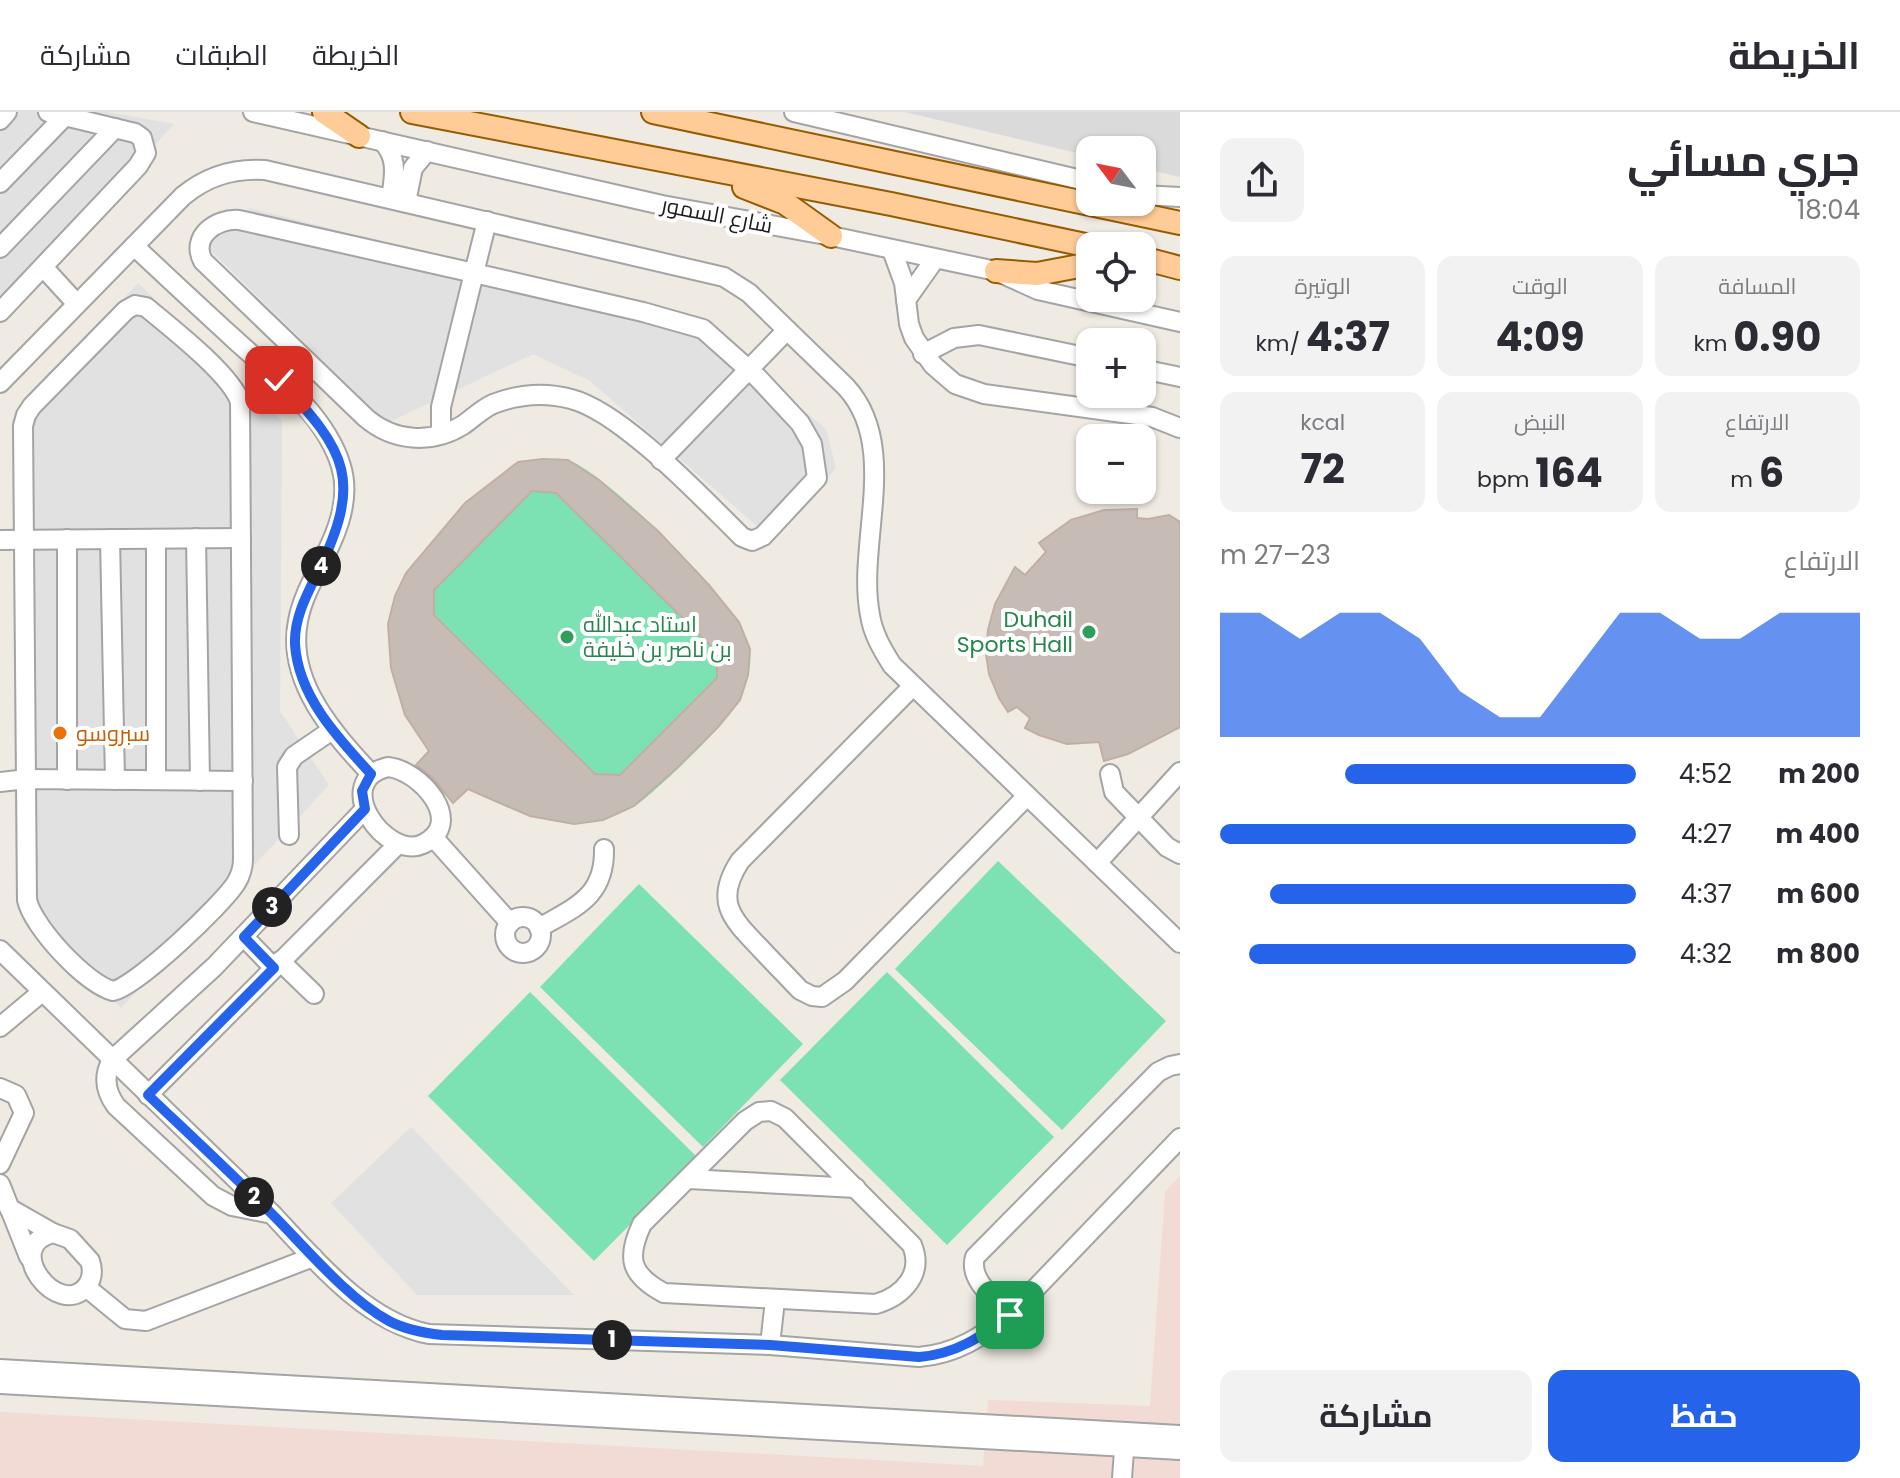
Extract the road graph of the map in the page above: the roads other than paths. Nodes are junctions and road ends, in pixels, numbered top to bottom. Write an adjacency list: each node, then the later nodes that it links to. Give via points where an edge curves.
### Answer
1 (7, 112): 8 (street)
2 (253, 112): 10 (street, شارع السمور)
3 (324, 112): 10 (main road)
4 (412, 112): 13 (main road, شارع السمور)
5 (653, 112): 19 (main road)
6 (794, 112): 14 (street)
7 (57, 114): 9 (street); 15 (street)
8 (0, 120)
9 (115, 128): 24 (street); 29 (street, via 142,138 144,160)
10 (359, 136): 11 (street, شارع السمور)
11 (382, 141): 12 (street, شارع السمور); 18 (street, via 395,165)
12 (427, 151): 18 (street); 21 (street, شارع السمور, via 662,205)
13 (712, 169): 21 (main road, via 785,203); 22 (main road, شارع السمور)
14 (1076, 179)
15 (0, 183)
16 (1156, 196): 17 (street)
17 (1180, 197)
18 (398, 201): 20 (street); 23 (street, via 265,170 239,170 193,188)
19 (1174, 220)
20 (487, 221): 32 (street); 37 (street, via 724,277)
21 (831, 236): 25 (street, شارع السمور)
22 (1076, 243)
23 (134, 246): 34 (street); 55 (street, via 279,380 315,419 338,458 344,484 339,525 305,597 295,644 306,686)
24 (0, 248)
25 (892, 250): 26 (street, شارع السمور); 33 (street)
26 (935, 259): 31 (street, شارع السمور); 33 (street)
27 (1156, 261): 30 (main road)
28 (1076, 267): 31 (main road, via 1037,274)
29 (44, 268): 34 (street); 35 (street)
30 (1180, 268)
31 (996, 271): 36 (street, شارع السمور, via 1038,290)
32 (474, 273): 40 (street, via 696,326); 45 (street, via 441,407); 45 (street, via 239,220 212,226 199,248 203,261 375,425 403,437)
33 (906, 300): 38 (street, via 909,324)
34 (77, 304): 43 (street)
35 (0, 312)
36 (1180, 322)
37 (787, 330): 40 (street); 54 (street, via 853,396 864,416 874,465 869,612 882,650)
38 (923, 354): 39 (street, via 954,338 979,335); 44 (street, via 942,375 969,391 1152,417)
39 (1076, 355)
40 (749, 370): 46 (street); 46 (street, via 807,432 818,474 813,485 752,541)
41 (1156, 372): 42 (street)
42 (1180, 377)
43 (0, 383)
44 (1180, 428)
45 (441, 433): 46 (street, via 519,396 557,396 604,415)
46 (661, 460)
47 (196, 538): 48 (street); 51 (street); 63 (street)
48 (241, 538): 53 (street, via 238,395 146,307 135,305 26,415); 64 (street)
49 (67, 539): 50 (street); 53 (street); 60 (street)
50 (110, 539): 51 (street); 61 (street)
51 (156, 539): 62 (street)
52 (0, 540): 53 (street)
53 (25, 540): 59 (street)
54 (912, 687): 66 (street); 66 (street, via 740,861 728,882 731,915 800,990 822,997 845,981)
55 (332, 730): 57 (street); 69 (street, via 294,756 287,767)
56 (1180, 772): 68 (street)
57 (371, 774): 67 (street, via 362,791); 70 (street, via 398,768 422,783 440,814)
58 (1110, 774): 68 (street, via 1114,792)
59 (27, 779): 60 (street); 64 (street, via 29,908 37,924 92,982 113,991 157,963 234,887 243,859); 65 (street)
60 (67, 780): 61 (street)
61 (115, 780): 62 (street)
62 (156, 780): 63 (street)
63 (200, 781): 64 (street)
64 (243, 781)
65 (0, 782)
66 (1027, 796): 74 (street)
67 (365, 809): 71 (street); 77 (street)
68 (1138, 817): 73 (street); 74 (street)
69 (289, 835)
70 (433, 837): 71 (street, via 416,846); 75 (street)
71 (398, 844): 80 (street)
72 (604, 849): 76 (street, via 603,871 592,892)
73 (1178, 850)
74 (1097, 863): 78 (street)
75 (510, 923): 76 (street, via 529,918); 76 (street, via 505,937 520,953 534,949)
76 (539, 928)
77 (244, 937): 80 (street); 84 (street)
78 (1180, 943)
79 (0, 950): 81 (street)
80 (277, 964): 82 (street); 87 (street)
81 (42, 992): 83 (street); 84 (street)
82 (314, 994)
83 (0, 1027)
84 (112, 1060): 87 (street); 94 (street, via 106,1084 116,1106 213,1196)
85 (1180, 1064): 100 (street, via 1158,1072 975,1257 975,1276)
86 (0, 1088): 89 (street, via 16,1095 24,1113)
87 (148, 1095): 94 (street)
88 (1180, 1138): 100 (street)
89 (0, 1164)
90 (688, 1179): 92 (street); 92 (street, via 745,1121 771,1111 785,1118); 99 (street, via 642,1224 632,1263 640,1275 664,1293)
91 (0, 1184): 93 (street)
92 (856, 1188): 99 (street, via 912,1245 917,1257 907,1286 893,1299 876,1304)
93 (9, 1208): 95 (street); 96 (street)
94 (273, 1215): 97 (street)
95 (53, 1233): 96 (street, via 37,1241); 98 (street, via 70,1239 88,1256 92,1272)
96 (29, 1257): 98 (street, via 35,1274 55,1292 71,1295)
97 (313, 1257): 98 (street, via 146,1321 125,1319); 101 (street, via 377,1314 415,1331)
98 (86, 1287)
99 (775, 1300): 101 (street)
100 (1010, 1315): 101 (street, via 967,1345 932,1356)
101 (770, 1345)
102 (0, 1369): 104 (street)
103 (0, 1384): 104 (street)
104 (935, 1429): 106 (street)
105 (1180, 1435): 106 (street)
106 (1124, 1439): 107 (street); 108 (street)
107 (1180, 1450)
108 (1122, 1478)

